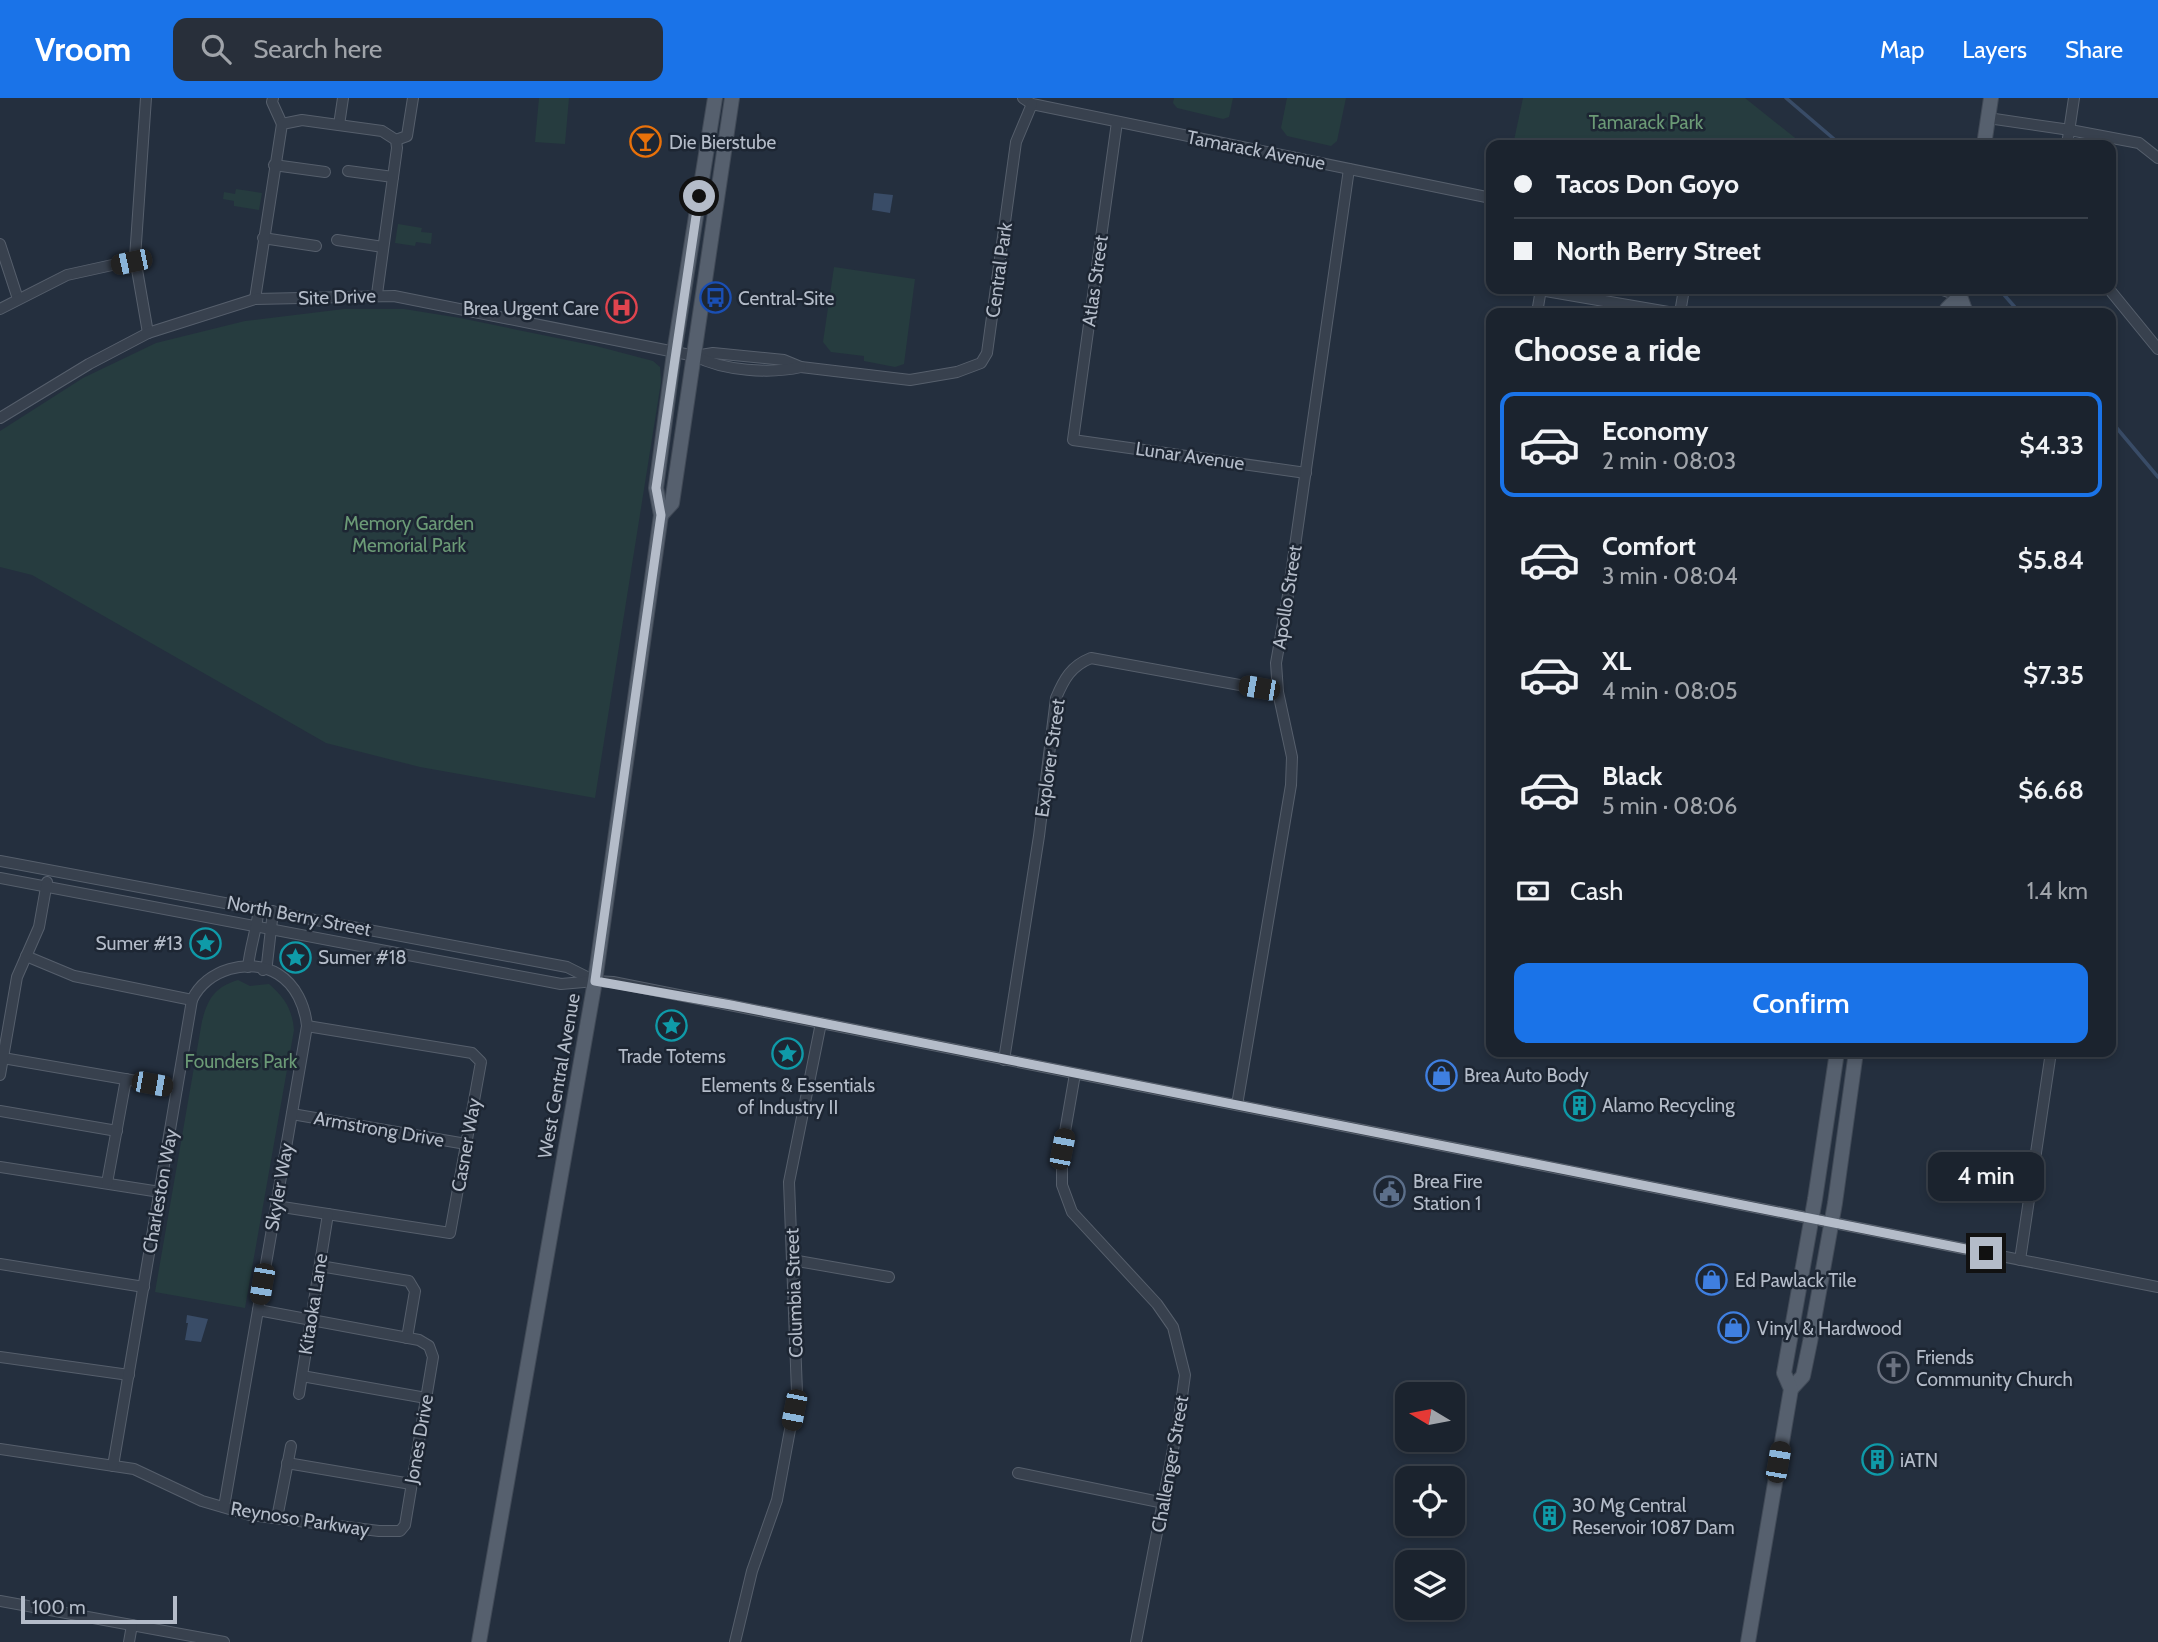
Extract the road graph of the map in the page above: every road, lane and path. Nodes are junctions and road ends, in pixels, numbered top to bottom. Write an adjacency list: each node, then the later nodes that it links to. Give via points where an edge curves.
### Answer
1 (146, 98): 30 (street)
2 (273, 98): 12 (street)
3 (343, 98): 13 (street)
4 (413, 98): 15 (street, via 407,136)
5 (715, 98): 42 (main road, West Central Avenue)
6 (732, 98): 43 (main road, West Central Avenue)
7 (1991, 98): 10 (main road)
8 (2074, 98): 14 (street)
9 (1028, 101): 11 (street, Tamarack Avenue); 44 (street, Central Park, via 1016,142 987,353 981,363 957,372)
10 (1988, 118): 14 (street); 16 (main road)
11 (1117, 122): 20 (street, Tamarack Avenue); 46 (street, Atlas Street)
12 (282, 124): 13 (street, via 302,120); 19 (street)
13 (338, 125): 15 (street, via 382,131)
14 (2070, 130): 17 (street); 18 (street, via 2139,143)
15 (396, 140): 23 (street)
16 (1984, 140)
17 (2068, 140)
18 (2158, 158)
19 (274, 165): 22 (street); 25 (street)
20 (1349, 169): 24 (street, Tamarack Avenue); 47 (street, Apollo Street)
21 (348, 171): 23 (street)
22 (325, 172)
23 (394, 177): 29 (street)
24 (1486, 197)
25 (263, 238): 28 (street); 36 (street)
26 (337, 240): 29 (street)
27 (0, 244): 35 (street)
28 (316, 246)
29 (383, 247): 34 (street)
30 (135, 260): 35 (street, via 67,275); 40 (street)
31 (1563, 294): 37 (street)
32 (1960, 294): 38 (main road)
33 (2113, 294): 41 (street)
34 (377, 295): 36 (street, Site Drive); 42 (street, Site Drive)
35 (18, 299): 39 (street)
36 (255, 299): 40 (street, Site Drive)
37 (1645, 308)
38 (1948, 308)
39 (0, 309)
40 (148, 333): 45 (street, Site Drive)
41 (2158, 349)
42 (674, 353): 43 (street, Site Drive); 48 (main road, West Central Avenue, via 656,488)
43 (695, 356): 44 (street, Site Drive, via 712,365 782,371 801,368); 48 (main road, West Central Avenue, via 672,503)
44 (909, 380)
45 (0, 418)
46 (1073, 440): 47 (street, Lunar Avenue)
47 (1306, 472): 49 (street, Apollo Street, via 1276,663)
48 (661, 515): 61 (main road, West Central Avenue)
49 (1278, 692): 69 (street, Explorer Street, via 1091,658 1075,665 1056,698); 74 (street, Apollo Street, via 1292,757 1292,785)
50 (0, 861): 51 (street, North Berry Street)
51 (50, 869): 53 (street); 54 (street, North Berry Street)
52 (0, 878): 53 (street, North Berry Street)
53 (47, 886): 56 (street, North Berry Street); 58 (street, via 39,927)
54 (259, 908): 55 (street, North Berry Street); 56 (street)
55 (273, 911): 57 (street); 61 (street, North Berry Street, via 567,967)
56 (257, 926): 57 (street, North Berry Street); 59 (street)
57 (271, 929): 60 (street); 61 (street, North Berry Street, via 561,985)
58 (26, 956): 62 (street, via 74,976); 68 (street, via 17,977)
59 (248, 967): 60 (street); 62 (street, via 217,973)
60 (263, 970): 64 (street, Skyler Way, via 279,974 293,989 305,1008)
61 (595, 981): 63 (street, North Berry Street); 116 (main road, West Central Avenue)
62 (192, 1000): 73 (street, Charleston Way)
63 (821, 1023): 69 (street, North Berry Street); 86 (street, Columbia Street, via 789,1182)
64 (307, 1026): 76 (street, Skyler Way); 78 (street, Casner Way, via 472,1053 481,1062)
65 (1836, 1057): 84 (main road)
66 (1855, 1057): 85 (main road)
67 (2050, 1057): 87 (street)
68 (3, 1058): 71 (street); 72 (street)
69 (1004, 1060): 70 (street, North Berry Street)
70 (1075, 1074): 74 (street, North Berry Street); 108 (street, Challenger Street, via 1062,1149 1062,1185 1072,1212 1173,1327 1185,1375)
71 (0, 1075)
72 (126, 1079): 73 (street); 77 (street)
73 (177, 1088): 81 (street, Charleston Way)
74 (1237, 1105): 84 (street, North Berry Street)
75 (0, 1111): 77 (street)
76 (292, 1114): 78 (street, Armstrong Drive); 82 (street, Skyler Way)
77 (117, 1131): 80 (street)
78 (466, 1144): 83 (street, Casner Way, via 450,1233)
79 (0, 1167): 80 (street)
80 (107, 1183): 81 (street)
81 (160, 1192): 91 (street, Charleston Way)
82 (276, 1206): 83 (street); 93 (street, Skyler Way)
83 (328, 1214): 89 (street, Kitaoka Lane)
84 (1811, 1220): 85 (street, North Berry Street); 99 (main road, via 1784,1373)
85 (1831, 1223): 87 (street, North Berry Street); 99 (main road, via 1803,1376)
86 (792, 1260): 90 (street); 117 (street, Columbia Street, via 797,1392 777,1500 752,1571)
87 (2020, 1260): 92 (street, North Berry Street)
88 (0, 1264): 91 (street)
89 (320, 1266): 94 (street, Kitaoka Lane); 95 (street, via 409,1281 415,1291)
90 (889, 1277)
91 (144, 1287): 97 (street, Charleston Way)
92 (2158, 1287)
93 (258, 1310): 94 (street); 109 (street, Skyler Way)
94 (311, 1319): 95 (street); 98 (street, Kitaoka Lane)
95 (407, 1338): 101 (street, Jones Drive, via 429,1346 433,1357)
96 (0, 1357): 97 (street)
97 (129, 1375): 105 (street, Charleston Way)
98 (302, 1376): 100 (street, Kitaoka Lane); 101 (street)
99 (1791, 1389): 119 (main road)
100 (299, 1394)
101 (426, 1398): 107 (street, Jones Drive)
102 (290, 1446): 104 (street)
103 (0, 1449): 105 (street, Reynoso Parkway)
104 (288, 1463): 107 (street); 110 (street)
105 (113, 1466): 109 (street, Reynoso Parkway, via 146,1473)
106 (1018, 1473): 108 (street)
107 (411, 1484): 111 (street, Jones Drive)
108 (1164, 1503): 118 (street, Challenger Street)
109 (224, 1507): 110 (street, Reynoso Parkway)
110 (277, 1518): 111 (street, Reynoso Parkway)
111 (400, 1531)
112 (0, 1601): 113 (street)
113 (132, 1625): 114 (street); 115 (street)
114 (129, 1642)
115 (225, 1642)
116 (479, 1642)
117 (735, 1642)
118 (1136, 1642)
119 (1748, 1642)

